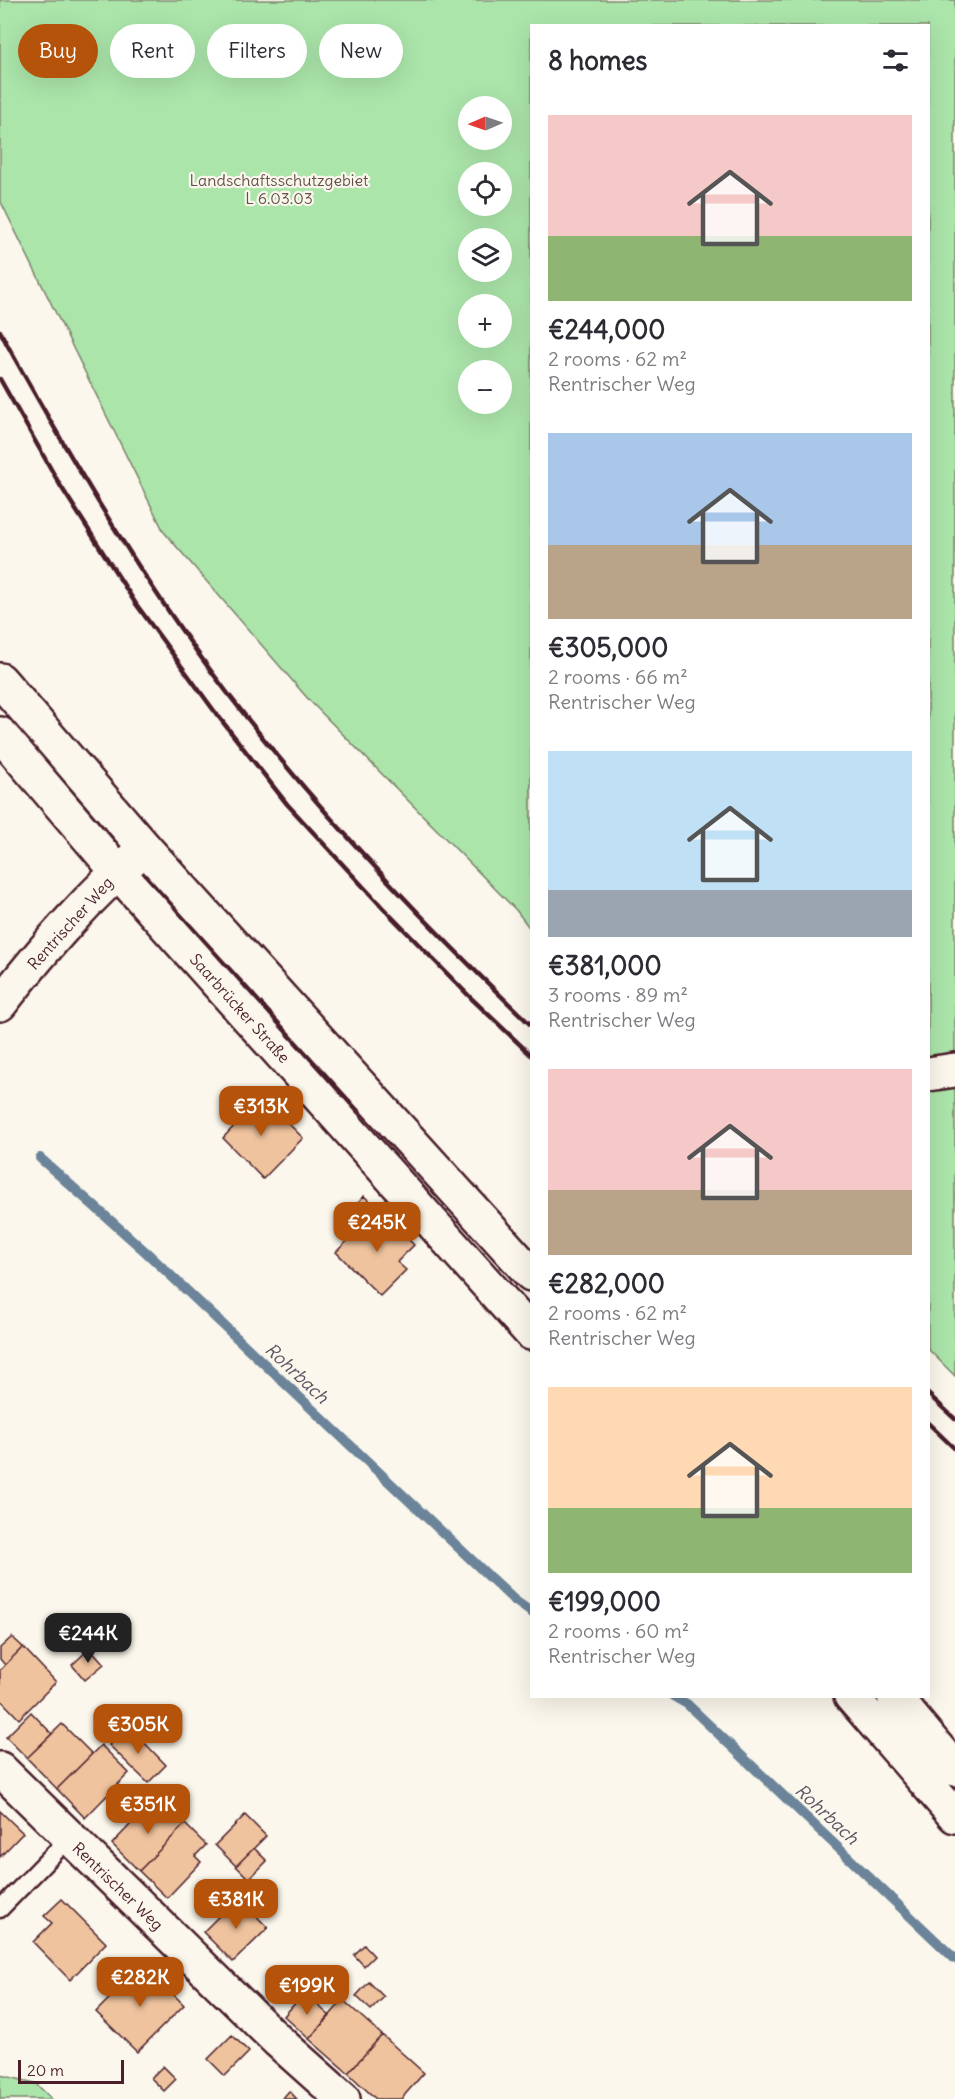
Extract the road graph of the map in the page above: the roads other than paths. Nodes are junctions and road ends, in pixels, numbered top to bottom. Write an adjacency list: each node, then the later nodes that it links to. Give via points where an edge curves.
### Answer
1 (0, 681): 3 (main road)
2 (0, 734): 4 (main road, Saarbrücker Straße)
3 (145, 848): 4 (main road, Rentrischer Weg); 8 (main road)
4 (117, 871): 5 (main road, Rentrischer Weg, via 52,939); 9 (main road, Saarbrücker Straße)
5 (0, 1004)
6 (955, 1070): 7 (main road)
7 (930, 1074)
8 (530, 1270): 9 (main road, via 520,1297)
9 (530, 1330)
10 (852, 1698): 14 (main road)
11 (896, 1698): 12 (main road)
12 (955, 1768)
13 (0, 1769): 15 (main road, Rentrischer Weg)
14 (955, 1816)
15 (69, 1838): 16 (lane); 17 (main road, Rentrischer Weg)
16 (0, 1909)
17 (343, 2099)

